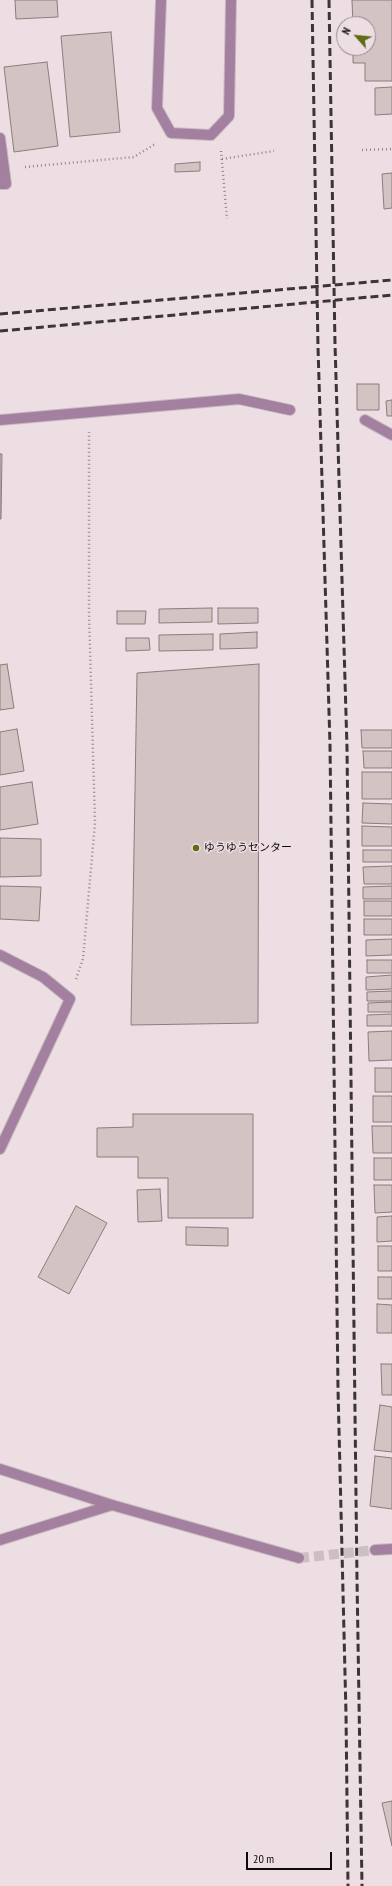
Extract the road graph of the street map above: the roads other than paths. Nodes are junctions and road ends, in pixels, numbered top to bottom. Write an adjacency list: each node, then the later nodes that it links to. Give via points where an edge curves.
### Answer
1 (161, 0): 2 (street, via 157,108 172,133 211,135 229,116)
2 (231, 0)
3 (0, 138): 4 (street, via 6,184)
4 (0, 184)
5 (290, 410): 6 (street, via 239,398)
6 (0, 420)
7 (365, 420): 8 (street)
8 (392, 435)
9 (0, 955): 10 (street, via 43,977 70,999)
10 (0, 1149)
11 (0, 1468): 12 (street)
12 (112, 1505): 13 (street); 16 (street)
13 (0, 1540)
14 (392, 1549): 15 (street)
15 (375, 1550)
16 (299, 1558)

